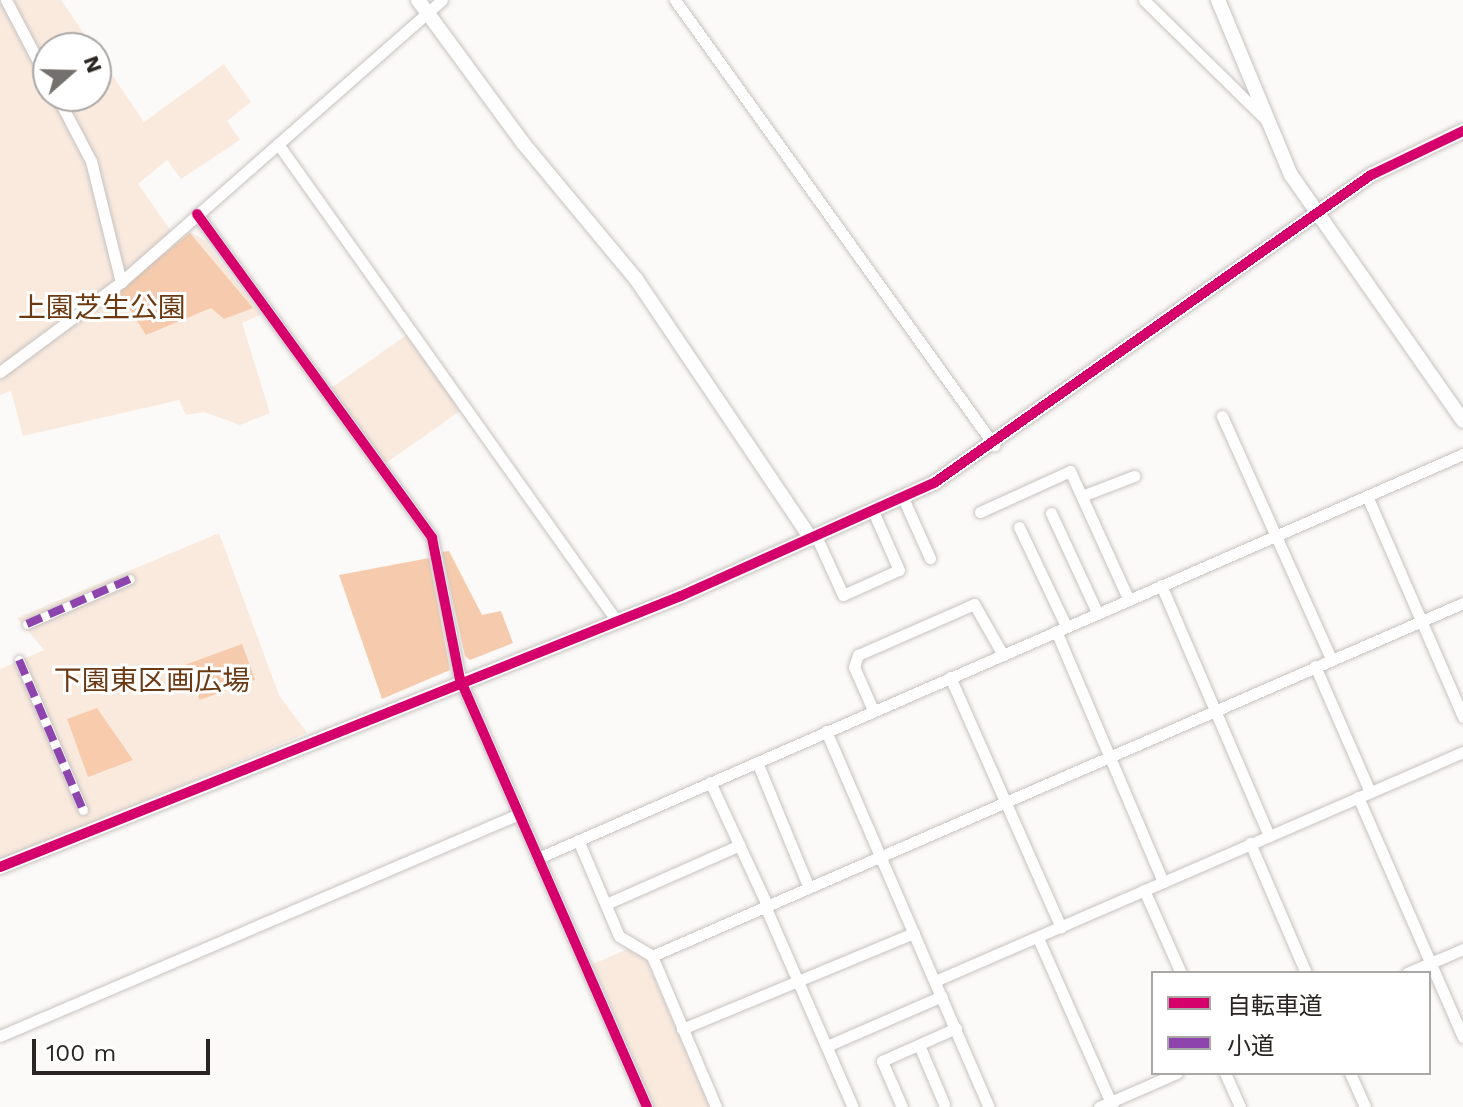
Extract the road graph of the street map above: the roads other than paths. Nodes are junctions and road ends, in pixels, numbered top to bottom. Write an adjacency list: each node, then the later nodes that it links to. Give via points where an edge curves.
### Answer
1 (6, 0): 8 (street)
2 (418, 0): 7 (street)
3 (442, 0): 7 (street)
4 (675, 0): 19 (street)
5 (1144, 0): 10 (street)
6 (1218, 0): 10 (street)
7 (427, 14): 12 (street); 30 (street, via 636,279)
8 (32, 50)
9 (65, 112): 15 (street, via 91,161)
10 (1266, 120): 14 (street)
11 (1463, 131): 14 (street, via 1398,158)
12 (278, 144): 13 (street); 37 (street)
13 (197, 214): 15 (street); 46 (street, via 432,538)
14 (1316, 216): 18 (street); 19 (street)
15 (121, 282): 16 (street)
16 (0, 372)
17 (1222, 416): 29 (street)
18 (1463, 421)
19 (994, 445): 24 (street)
20 (1463, 454): 23 (street)
21 (1134, 476): 22 (street)
22 (1082, 496): 26 (street, via 1070,471); 34 (street)
23 (1367, 496): 29 (street); 38 (street)
24 (903, 498): 25 (street); 31 (street)
25 (873, 511): 30 (street); 30 (street, via 899,570 843,595)
26 (980, 512)
27 (1051, 513): 36 (street)
28 (1019, 527): 40 (street)
29 (1276, 535): 33 (street); 42 (street)
30 (814, 537): 37 (street)
31 (930, 558)
32 (130, 579): 39 (street)
33 (1161, 585): 34 (street); 48 (street)
34 (1128, 598): 36 (street)
35 (1463, 603): 38 (street)
36 (1097, 612): 40 (street)
37 (616, 620): 46 (street)
38 (1421, 621): 42 (street); 49 (street)
39 (27, 624)
40 (1061, 629): 41 (street); 52 (street)
41 (1003, 655): 45 (street); 47 (street, via 974,604 858,655 854,667)
42 (1331, 659): 44 (street)
43 (19, 660): 58 (street)
44 (1315, 666): 48 (street); 55 (street)
45 (950, 677): 47 (street); 57 (street)
46 (460, 679): 59 (street); 66 (street)
47 (873, 710): 50 (street)
48 (1215, 711): 52 (street); 60 (street)
49 (1463, 717)
50 (826, 731): 53 (street); 64 (street)
51 (1463, 752): 55 (street)
52 (1110, 757): 57 (street); 67 (street)
53 (757, 762): 54 (street); 68 (street)
54 (710, 782): 61 (street); 63 (street)
55 (1370, 792): 56 (street)
56 (1358, 797): 60 (street); 77 (street)
57 (1004, 804): 64 (street); 72 (street)
58 (83, 810)
59 (519, 814): 65 (street); 86 (street)
60 (1269, 836): 62 (street)
61 (578, 840): 65 (street); 70 (street)
62 (1250, 843): 67 (street); 79 (street)
63 (740, 845): 70 (street); 71 (street)
64 (880, 856): 68 (street); 73 (street)
65 (538, 858): 95 (street)
66 (0, 867)
67 (1163, 882): 69 (street)
68 (808, 886): 71 (street)
69 (1144, 890): 72 (street); 78 (street)
70 (606, 904): 76 (street, via 619,936)
71 (766, 905): 76 (street); 81 (street)
72 (1061, 927): 74 (street)
73 (914, 933): 81 (street); 82 (street)
74 (1038, 938): 82 (street); 94 (street)
75 (1463, 949): 77 (street)
76 (652, 956): 85 (street)
77 (1431, 962): 80 (street); 87 (street)
78 (1180, 971)
79 (1305, 971)
80 (1411, 971)
81 (797, 980): 85 (street); 89 (street)
82 (935, 981): 83 (street)
83 (942, 996): 84 (street); 89 (street)
84 (956, 1028): 88 (street); 99 (street)
85 (682, 1029): 96 (street)
86 (0, 1036)
87 (1463, 1037)
88 (919, 1045): 93 (street); 98 (street, via 882,1061)
89 (827, 1046): 97 (street)
90 (1173, 1075): 94 (street)
91 (1226, 1075): 101 (street)
92 (1351, 1075): 102 (street)
93 (944, 1104)
94 (1112, 1104): 100 (street)
95 (647, 1107)
96 (716, 1107)
97 (853, 1107)
98 (902, 1107)
99 (989, 1107)
100 (1099, 1107)
101 (1240, 1107)
102 (1365, 1107)

